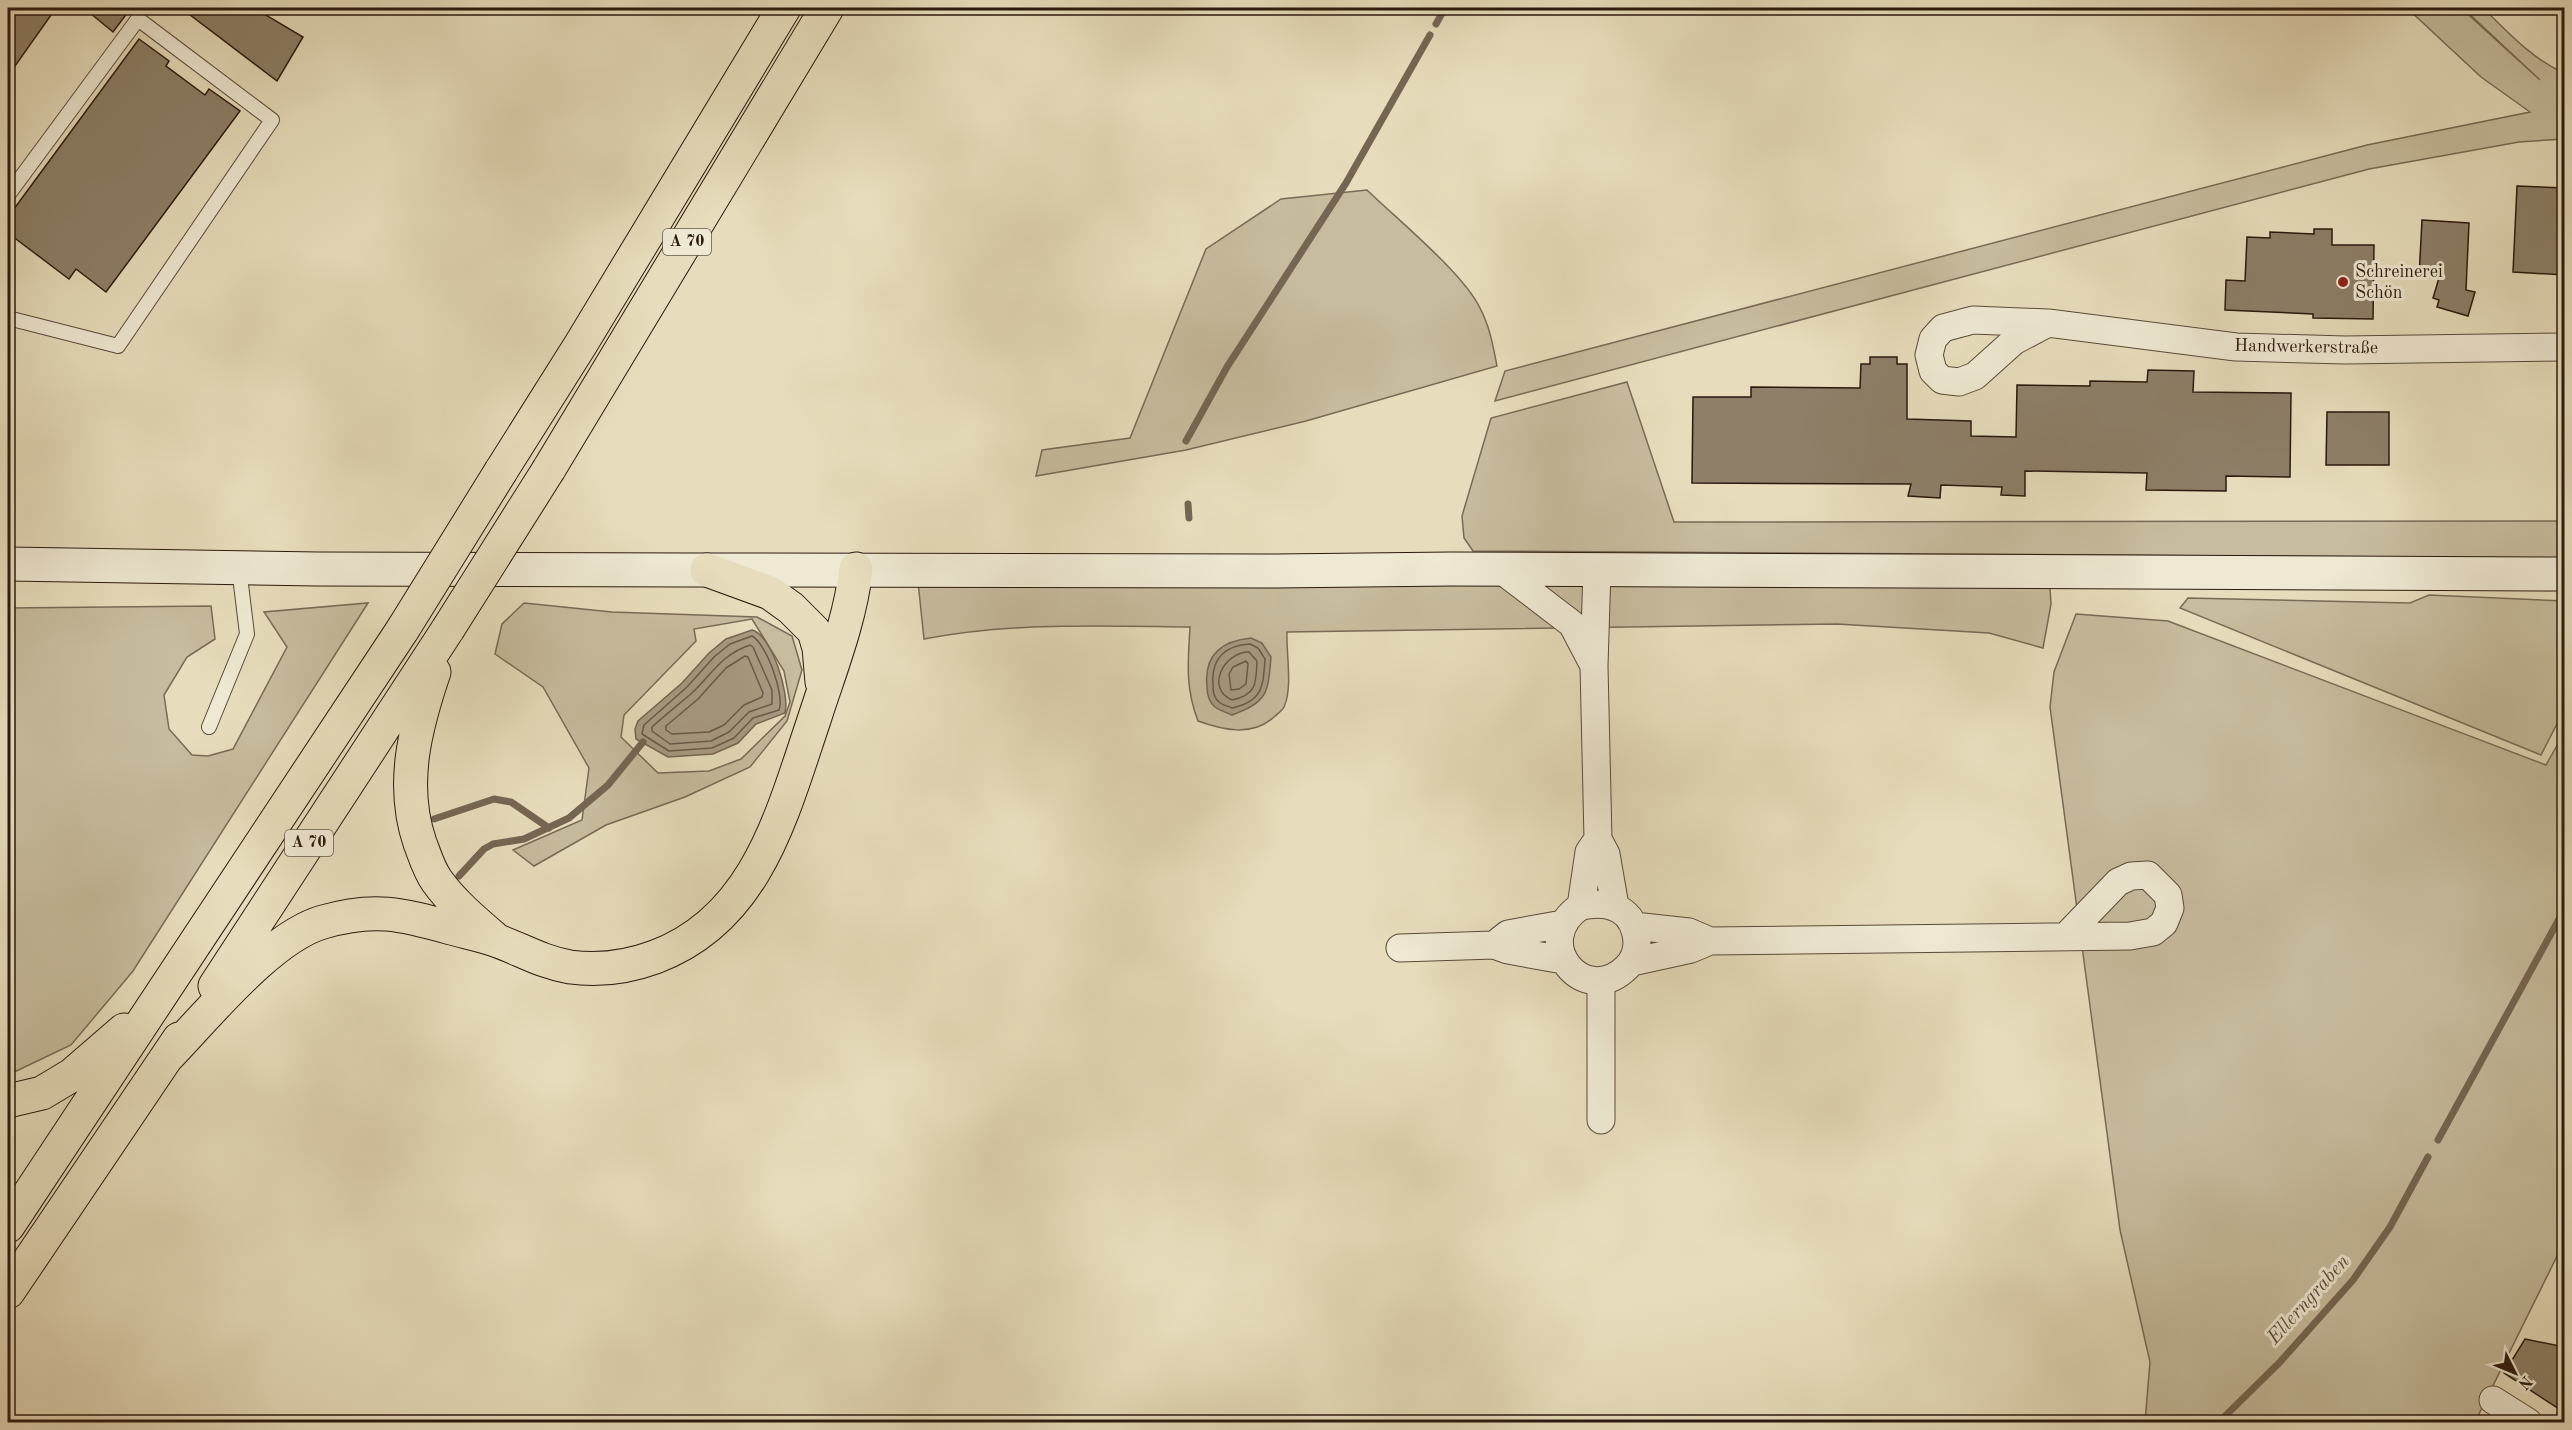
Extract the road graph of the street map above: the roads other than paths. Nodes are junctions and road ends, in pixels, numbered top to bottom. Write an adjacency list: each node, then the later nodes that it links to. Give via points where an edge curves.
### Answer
1 (783, 8): 30 (highway, A 70, bridge, via 403,629)
2 (827, 8): 14 (highway, A 70, bridge)
3 (8, 195): 4 (lane, via 138,19 272,120 118,346)
4 (8, 318)
5 (2048, 323): 6 (street, Handwerkerstraße, via 2236,347 2345,350)
6 (2565, 346)
7 (8, 564): 8 (main road)
8 (239, 568): 11 (main road); 17 (lane, via 247,634)
9 (1500, 569): 10 (main road); 12 (main road); 15 (street, via 1572,624)
10 (1597, 569): 13 (main road); 15 (street)
11 (707, 570): 12 (main road); 16 (highway, via 770,593 814,631)
12 (856, 570): 16 (highway, via 848,617)
13 (2565, 574)
14 (448, 629): 23 (highway, via 412,747 414,825 436,879); 31 (highway, A 70)
15 (1594, 666): 18 (street)
16 (823, 693): 23 (highway, via 776,828 756,871 732,906 703,933 674,950 637,963 597,969 548,962)
17 (209, 727)
18 (1598, 839): 19 (street, via 1606,854); 20 (street, via 1589,852)
19 (1615, 906): 20 (street, via 1598,902); 21 (street)
20 (1572, 915): 25 (street, via 1508,934); 27 (street, via 1558,942)
21 (1634, 926): 24 (street, via 1689,932); 28 (street, via 1637,945)
22 (2067, 935): 24 (street)
23 (496, 940): 31 (highway, via 387,912 319,923 278,945)
24 (1710, 941): 28 (street)
25 (1494, 945): 26 (street); 27 (street)
26 (1400, 948)
27 (1563, 960): 29 (street, via 1572,972 1586,980)
28 (1632, 962): 29 (street, via 1618,975)
29 (1601, 981): 33 (street)
30 (158, 998): 32 (highway, via 72,1075 42,1093); 34 (highway, A 70)
31 (168, 1056): 35 (highway, A 70)
32 (8, 1101)
33 (1601, 1120)
34 (8, 1226)
35 (8, 1292)
36 (2493, 1400): 38 (street)
37 (2565, 1416): 39 (lane)
38 (2528, 1422)
39 (2560, 1422)

